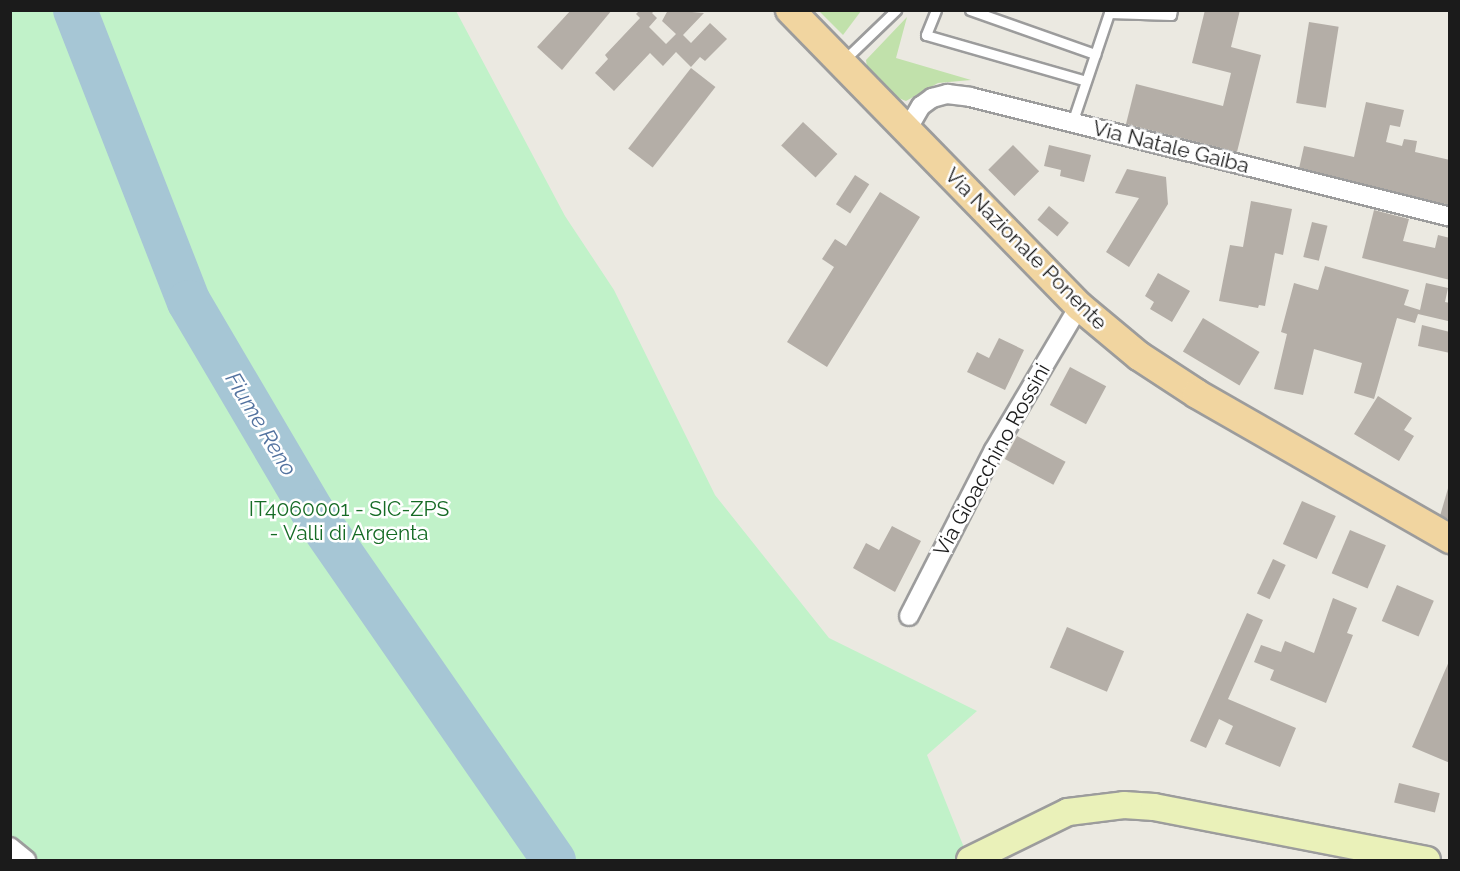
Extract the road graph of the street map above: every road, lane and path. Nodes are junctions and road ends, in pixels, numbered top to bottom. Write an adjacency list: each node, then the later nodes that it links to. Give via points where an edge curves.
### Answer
1 (790, 10): 8 (main road, Via Nazionale Ponente)
2 (896, 10): 8 (lane)
3 (936, 10): 9 (lane, via 926,35)
4 (970, 10): 7 (lane)
5 (1172, 10): 6 (lane, via 1171,15)
6 (1109, 12): 7 (lane)
7 (1095, 54): 9 (lane)
8 (841, 63): 11 (main road, Via Nazionale Ponente)
9 (1086, 81): 10 (lane)
10 (1072, 123): 11 (street, Via Natale Gaiba, via 947,94 921,106); 12 (street, Via Natale Gaiba)
11 (907, 130): 13 (main road, Via Nazionale Ponente)
12 (1449, 217)
13 (1079, 306): 14 (main road, Via Nazionale Ponente, via 1139,356 1197,394); 15 (street, Via Gioacchino Rossini, via 994,450)
14 (1449, 539)
15 (909, 616)
16 (10, 847): 17 (street)
17 (26, 861)
18 (970, 861): 19 (main road, via 1068,812 1124,805 1154,807)
19 (1426, 861)

